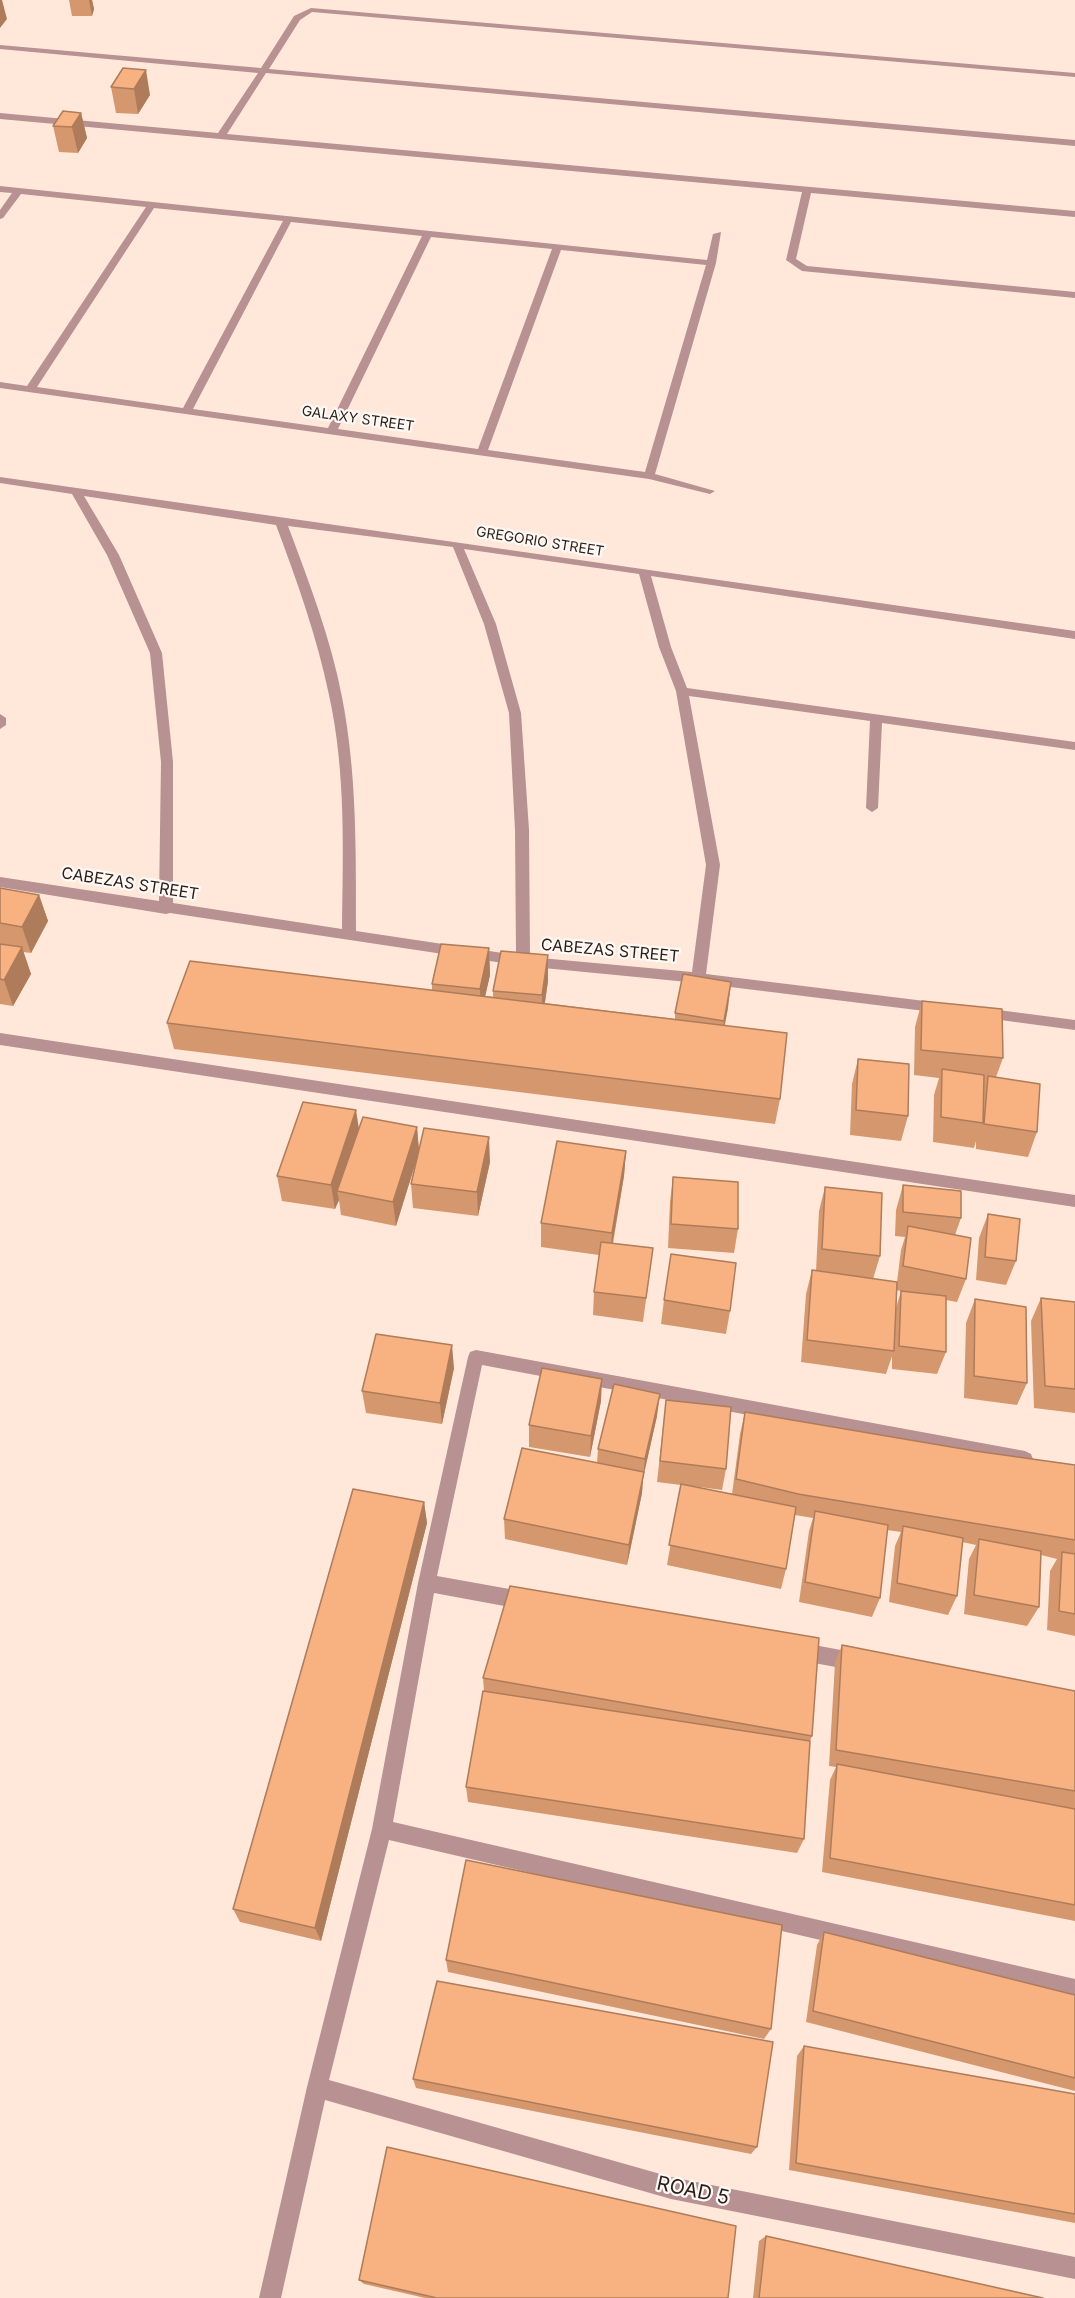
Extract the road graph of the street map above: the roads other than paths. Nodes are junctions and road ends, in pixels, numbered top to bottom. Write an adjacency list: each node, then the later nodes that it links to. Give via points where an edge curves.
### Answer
1 (0, 47): 2 (street)
2 (261, 71): 3 (street, via 301,13 326,10); 5 (street); 6 (street)
3 (1075, 75)
4 (0, 116): 5 (street)
5 (221, 136): 8 (street)
6 (1075, 143)
7 (0, 189): 9 (street)
8 (807, 190): 11 (street); 18 (street, via 791,260 806,269)
9 (18, 191): 10 (street); 12 (street)
10 (152, 204): 13 (street); 20 (street)
11 (1075, 214)
12 (0, 216)
13 (289, 219): 14 (street); 21 (street)
14 (428, 233): 16 (street); 22 (street)
15 (718, 234): 17 (street)
16 (558, 247): 17 (street); 23 (street)
17 (711, 263): 24 (street)
18 (1075, 295)
19 (0, 385): 20 (street, GALAXY STREET)
20 (31, 388): 21 (street, GALAXY STREET)
21 (187, 410): 22 (street, GALAXY STREET)
22 (333, 431): 23 (street, GALAXY STREET)
23 (482, 452): 24 (street, GALAXY STREET)
24 (649, 476): 27 (street, GALAXY STREET)
25 (0, 480): 26 (street, GREGORIO STREET)
26 (75, 490): 28 (street, GREGORIO STREET); 39 (street, via 113,555 156,652 167,762)
27 (710, 491)
28 (281, 522): 29 (street, GREGORIO STREET); 40 (street, via 312,607 336,697 350,807)
29 (457, 544): 30 (street, GREGORIO STREET); 41 (street, via 490,624 514,713 522,831)
30 (644, 573): 31 (street, GREGORIO STREET); 32 (street, via 664,646)
31 (1075, 635)
32 (682, 691): 33 (street); 42 (street, via 713,865)
33 (876, 717): 36 (street); 37 (street)
34 (0, 718): 35 (street)
35 (0, 725)
36 (1075, 746)
37 (872, 808)
38 (0, 882): 39 (street, CABEZAS STREET)
39 (166, 909): 40 (street, CABEZAS STREET)
40 (349, 933): 41 (street, CABEZAS STREET)
41 (523, 961): 42 (street, CABEZAS STREET)
42 (698, 978): 43 (street, CABEZAS STREET)
43 (1075, 1024)
44 (0, 1038): 45 (street)
45 (1075, 1201)
46 (1040, 1461): 47 (street, via 476,1357)
47 (427, 1583): 48 (street); 51 (street)
48 (545, 1605)
49 (780, 1648): 50 (street)
50 (875, 1665)
51 (382, 1829): 52 (street); 53 (street)
52 (1075, 1989)
53 (317, 2087): 54 (street, ROAD 5, via 671,2188); 55 (street)
54 (1075, 2268)
55 (270, 2298)

